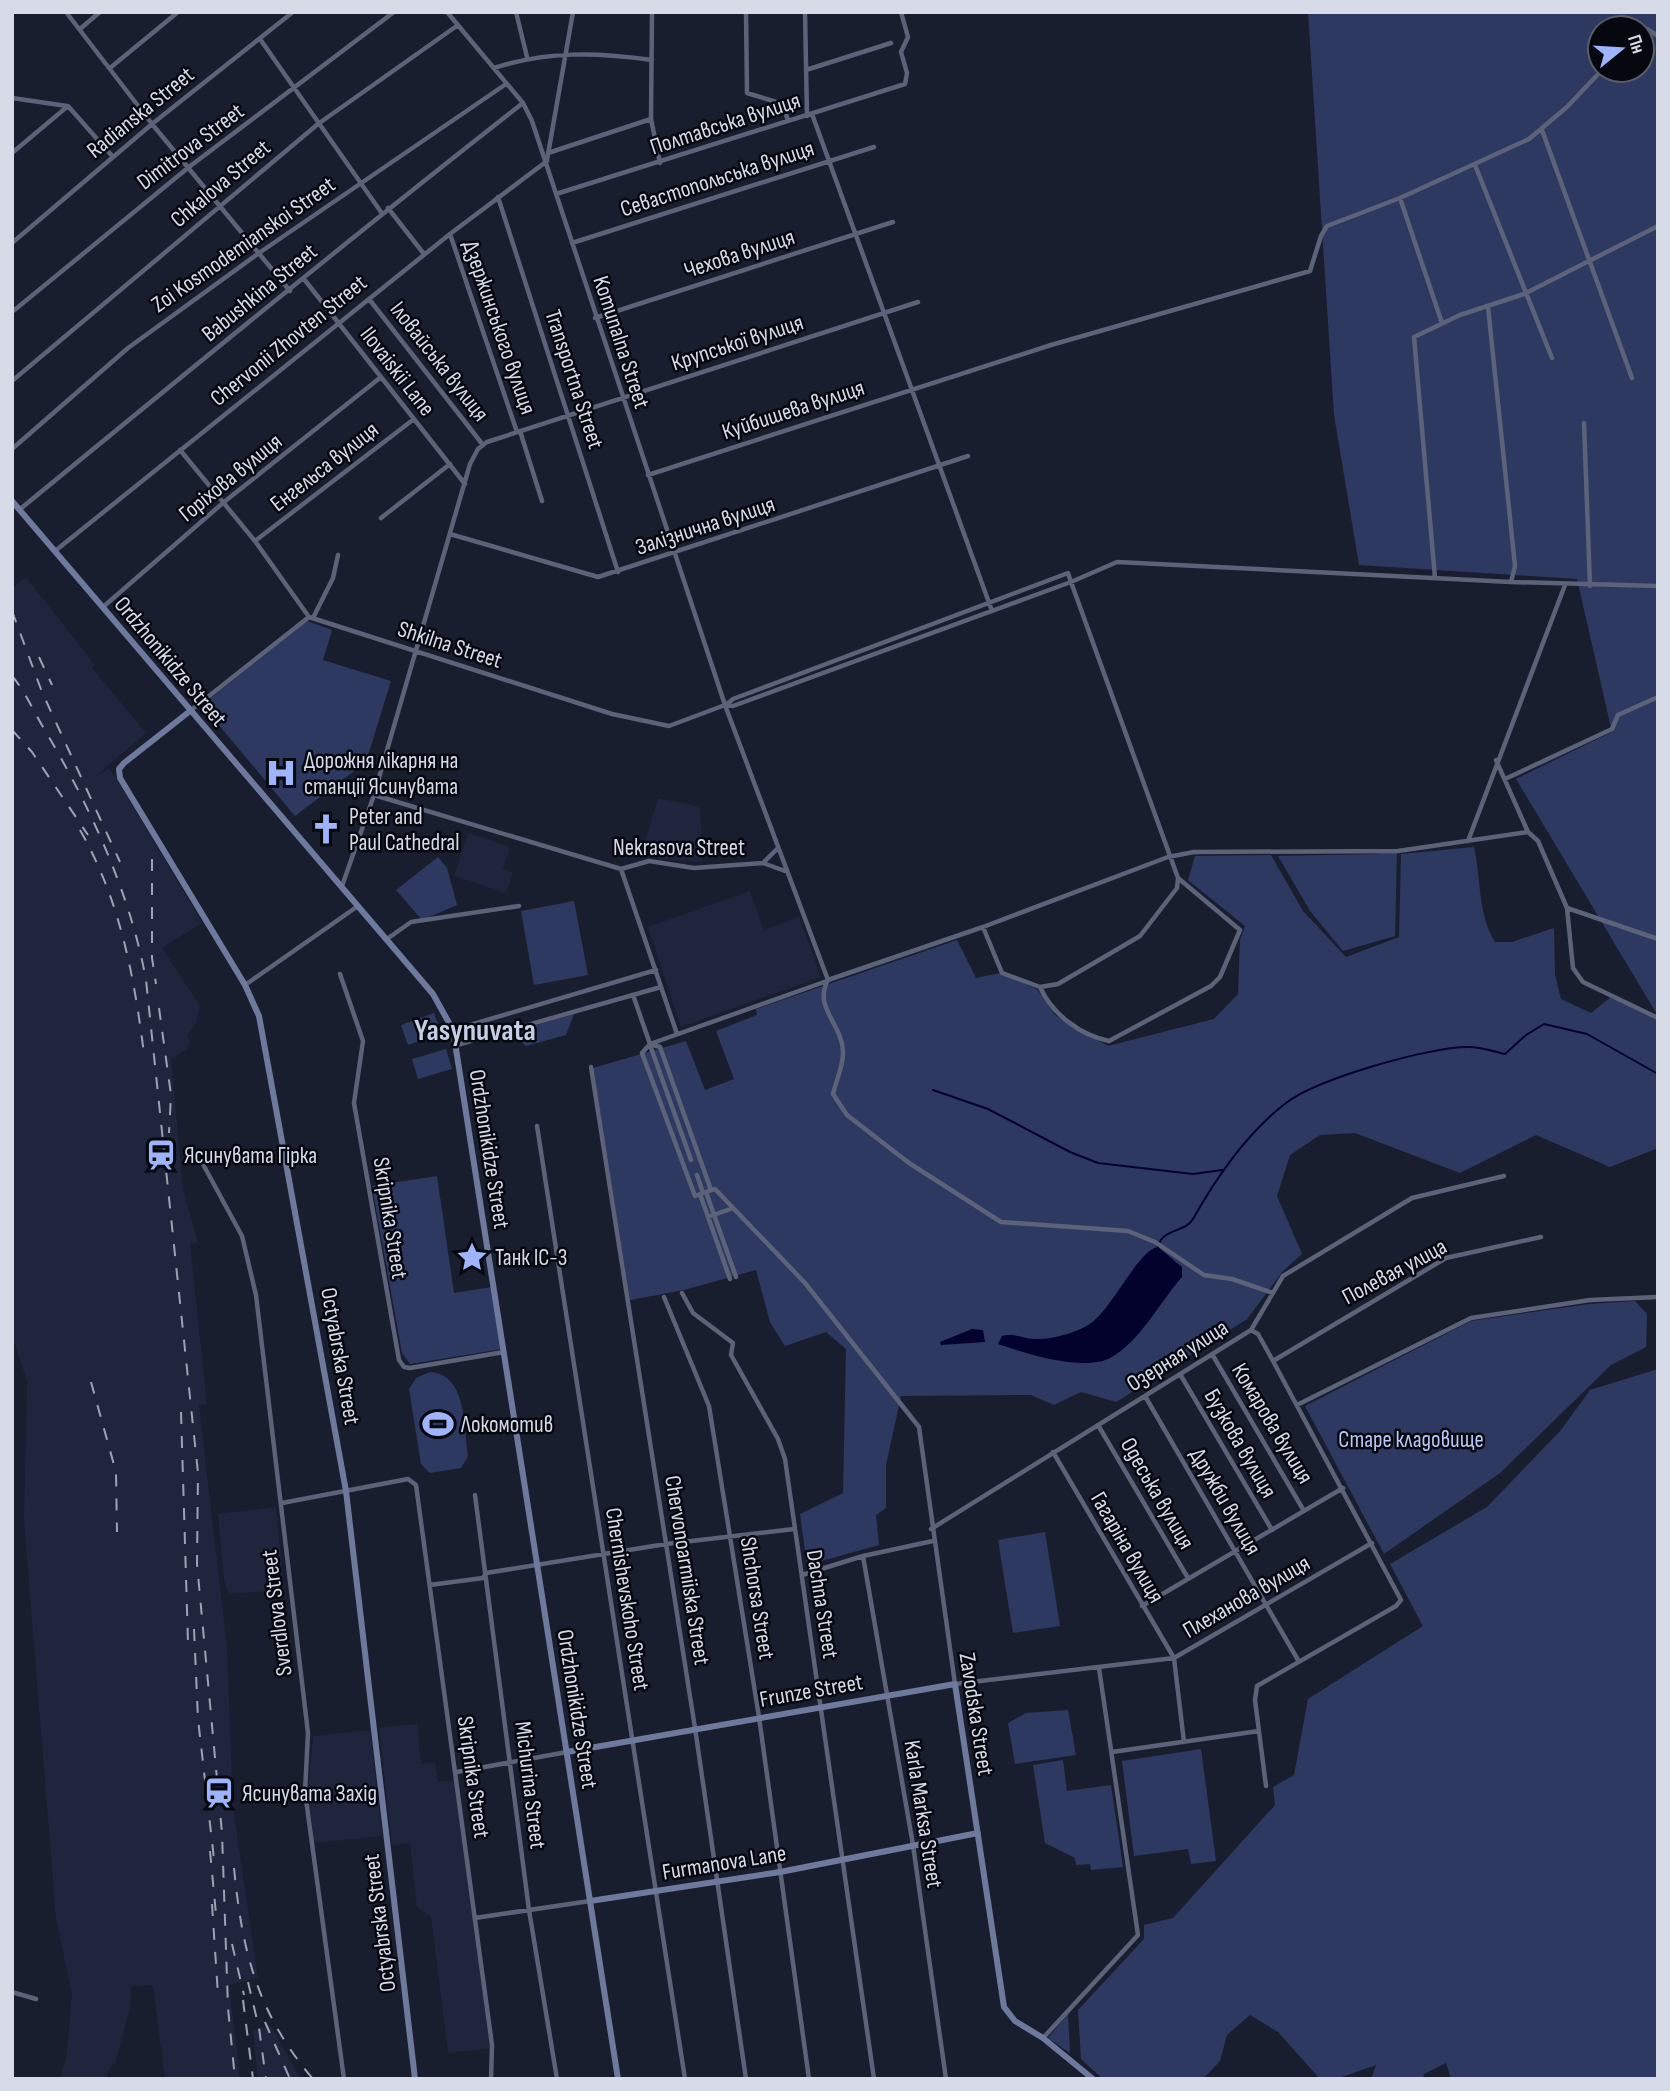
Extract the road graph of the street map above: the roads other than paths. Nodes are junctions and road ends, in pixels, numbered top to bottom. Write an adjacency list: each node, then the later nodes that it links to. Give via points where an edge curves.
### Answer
1 (66, 12): 14 (street)
2 (100, 12): 14 (street)
3 (178, 12): 20 (street)
4 (293, 12): 15 (street, Radianska Street)
5 (394, 12): 25 (street, Dimitrova Street)
6 (447, 12): 13 (street, Komunalna Street)
7 (516, 12): 18 (street)
8 (573, 12): 17 (street)
9 (652, 12): 19 (street)
10 (746, 12): 31 (street, via 747,93 783,104)
11 (804, 12): 22 (street)
12 (901, 12): 29 (street, Полтавська вулиця, via 908,37 901,52 905,84)
13 (458, 25): 21 (street, Komunalna Street); 33 (street, Chkalova Street)
14 (80, 29): 20 (street)
15 (260, 38): 25 (street); 32 (street, Radianska Street)
16 (891, 43): 22 (street)
17 (567, 53): 18 (street); 19 (street); 37 (street)
18 (527, 57): 21 (street)
19 (652, 60): 30 (street)
20 (110, 68): 32 (street)
21 (494, 68): 23 (street, Komunalna Street)
22 (806, 69): 29 (street)
23 (506, 83): 27 (street, Komunalna Street); 44 (street, Zoi Kosmodemianskoi Street)
24 (1588, 84): 34 (street)
25 (295, 90): 33 (street); 43 (street, Dimitrova Street)
26 (12, 98): 28 (street)
27 (523, 103): 39 (street, Komunalna Street); 49 (street, Babushkina Street)
28 (68, 106): 36 (street); 38 (street)
29 (809, 115): 31 (street, Полтавська вулиця); 40 (street)
30 (652, 119): 37 (street); 41 (street)
31 (788, 121): 41 (street, Полтавська вулиця)
32 (152, 124): 38 (street, Radianska Street); 43 (street)
33 (318, 124): 44 (street); 48 (street, Chkalova Street)
34 (1542, 130): 42 (street); 59 (street)
35 (874, 147): 40 (street, Севастопольська вулиця)
36 (12, 153)
37 (547, 153): 39 (street)
38 (113, 157): 55 (street, Radianska Street)
39 (547, 161): 45 (street, Komunalna Street); 46 (street, Chervonii Zhovten Street)
40 (829, 161): 54 (street); 56 (street, Севастопольська вулиця)
41 (660, 163): 45 (street, Полтавська вулиця)
42 (1475, 165): 47 (street); 62 (street)
43 (189, 167): 48 (street); 66 (street, Dimitrova Street)
44 (359, 183): 50 (street); 57 (street, Zoi Kosmodemianskoi Street)
45 (555, 194): 56 (street, Komunalna Street)
46 (498, 197): 53 (street, Chervonii Zhovten Street); 77 (street, Transportna Street)
47 (1400, 198): 70 (street); 75 (street, Куйбишева вулиця, via 1327,226 1310,271)
48 (221, 205): 57 (street); 74 (street, Chkalova Street)
49 (388, 208): 50 (street, Babushkina Street); 58 (street)
50 (381, 212): 60 (street, Babushkina Street)
51 (893, 222): 54 (street, Чехова вулиця)
52 (1658, 226): 59 (street)
53 (450, 234): 58 (street, Chervonii Zhovten Street); 80 (street, Дзержинського вулиця)
54 (856, 234): 67 (street); 68 (street, Чехова вулиця)
55 (12, 243)
56 (572, 243): 68 (street, Komunalna Street)
57 (259, 253): 61 (street); 82 (street, Zoi Kosmodemianskoi Street, via 128,348)
58 (424, 254): 63 (street, Chervonii Zhovten Street)
59 (1590, 260): 62 (street); 73 (street)
60 (304, 279): 61 (street, Babushkina Street); 69 (street, Ilovaiskii Lane)
61 (289, 291): 92 (street, Babushkina Street)
62 (1524, 293): 65 (street); 71 (street)
63 (369, 299): 69 (street, Chervonii Zhovten Street); 81 (street, Іловайська вулиця)
64 (918, 302): 67 (street, Крупської вулиця)
65 (1488, 307): 70 (street); 102 (street, via 1515,566)
66 (12, 312)
67 (884, 313): 75 (street); 76 (street, Крупської вулиця)
68 (595, 318): 76 (street, Komunalna Street)
69 (338, 323): 72 (street, Ilovaiskii Lane); 83 (street, Chervonii Zhovten Street)
70 (1442, 323): 100 (street, via 1414,337)
71 (1552, 358)
72 (381, 377): 78 (street, Ilovaiskii Lane); 91 (street, Горіхова вулиця)
73 (1632, 378)
74 (12, 381)
75 (912, 388): 86 (street); 87 (street, Куйбишева вулиця)
76 (621, 397): 77 (street, Крупської вулиця); 87 (street, Komunalna Street)
77 (568, 415): 80 (street, Крупської вулиця); 99 (street, Transportna Street)
78 (414, 419): 85 (street, Ilovaiskii Lane); 95 (street, Енгельса вулиця)
79 (1584, 423): 104 (street)
80 (518, 431): 81 (street, Крупської вулиця); 89 (street, Дзержинського вулиця)
81 (485, 444): 88 (street, via 470,464)
82 (12, 449)
83 (180, 450): 91 (street); 96 (street, Chervonii Zhovten Street)
84 (968, 456): 86 (street, Залізнична вулиця)
85 (450, 464): 88 (street, Ilovaiskii Lane); 93 (street)
86 (939, 465): 97 (street, Залізнична вулиця); 106 (street)
87 (648, 475): 97 (street, Komunalna Street)
88 (465, 484): 94 (street)
89 (542, 501)
90 (12, 502): 92 (main road, Ordzhonikidze Street)
91 (225, 502): 95 (street); 107 (street, Горіхова вулиця)
92 (19, 510): 96 (main road, Ordzhonikidze Street)
93 (381, 518)
94 (450, 534): 99 (street, Залізнична вулиця, via 598,577); 110 (street)
95 (256, 541): 109 (street)
96 (55, 551): 107 (main road, Ordzhonikidze Street)
97 (674, 553): 99 (street, Залізнична вулиця); 112 (street, Komunalna Street)
98 (338, 555): 109 (street, via 332,578)
99 (618, 572)
100 (1435, 578): 101 (street, Shkilna Street, via 1117,562); 102 (street, Shkilna Street)
101 (1072, 582): 106 (street, Shkilna Street, via 1068,573); 108 (street, Shkilna Street); 120 (street)
102 (1511, 582): 103 (street, Shkilna Street)
103 (1564, 585): 104 (street, Shkilna Street); 114 (street)
104 (1590, 586): 105 (street, Shkilna Street)
105 (1658, 586)
106 (989, 603): 108 (street); 112 (street, Shkilna Street)
107 (103, 607): 113 (main road, Ordzhonikidze Street)
108 (992, 611): 112 (street, Shkilna Street, via 733,706)
109 (311, 617): 110 (street, Shkilna Street); 113 (street)
110 (416, 653): 112 (street, Shkilna Street, via 612,714 669,726); 116 (street)
111 (1658, 697): 115 (street, via 1618,715 1612,729)
112 (725, 705): 119 (street, Komunalna Street)
113 (190, 711): 125 (main road, Ordzhonikidze Street); 135 (main road, Octyabrska Street, via 124,763 120,778)
114 (1496, 760): 115 (street); 118 (street)
115 (1505, 779): 117 (street)
116 (374, 795): 122 (street, Nekrasova Street); 125 (street)
117 (1528, 832): 118 (street); 128 (street, via 1538,841)
118 (1468, 841): 120 (street, via 1398,850 1194,852)
119 (778, 848): 121 (street, Nekrasova Street); 123 (street, Komunalna Street)
120 (1168, 857): 124 (street); 129 (street)
121 (763, 863): 122 (street, Nekrasova Street, via 694,868 649,862); 123 (street)
122 (621, 869): 132 (street)
123 (786, 871): 134 (street, Komunalna Street)
124 (1178, 878): 137 (street, via 1177,888 1140,936 1058,984); 137 (street, via 1240,930 1220,977 1211,986 1109,1041 1068,1022)
125 (342, 886): 126 (main road, Ordzhonikidze Street)
126 (359, 905): 130 (main road, Ordzhonikidze Street); 135 (street)
127 (519, 906): 130 (street, via 411,922)
128 (1567, 908): 131 (street); 139 (street, via 1573,968 1583,982)
129 (983, 927): 134 (street); 137 (street, via 1002,973)
130 (387, 939): 140 (main road, Ordzhonikidze Street, via 433,994)
131 (1658, 939)
132 (656, 970): 136 (street); 140 (street)
133 (340, 974): 162 (street, Skripnika Street, via 363,1041 354,1103 398,1360 410,1368)
134 (828, 981): 141 (street); 158 (street, via 822,1000 844,1054 835,1099 847,1115 920,1171 1000,1222 1128,1231 1155,1242 1204,1275)
135 (244, 985): 171 (main road, Octyabrska Street, via 259,1016)
136 (661, 987): 138 (street); 141 (street)
137 (1040, 987)
138 (633, 995): 142 (street); 143 (street)
139 (1658, 1018)
140 (453, 1030): 143 (main road, Ordzhonikidze Street)
141 (677, 1034): 142 (street)
142 (650, 1044): 147 (street); 150 (street, via 660,1047); 150 (street, via 642,1053 695,1196)
143 (457, 1045): 162 (main road, Ordzhonikidze Street)
144 (591, 1067): 181 (street, Chervonoarmiiska Street)
145 (537, 1126): 183 (street, Chernishevskoho Street)
146 (198, 1155): 173 (street, Sverdlova Street, via 248,1251)
147 (691, 1160)
148 (697, 1175): 150 (street)
149 (1504, 1177): 158 (street, Озерная улица, via 1412,1198 1283,1276)
150 (705, 1192): 151 (street, via 715,1189); 152 (street); 153 (street)
151 (733, 1208): 152 (street); 176 (street, Zavodska Street, via 805,1283 919,1427)
152 (714, 1214): 153 (street); 155 (street)
153 (708, 1217): 156 (street)
154 (1541, 1237): 164 (street, Полевая улица, via 1446,1258)
155 (736, 1276)
156 (730, 1279)
157 (682, 1293): 175 (street, Dachna Street, via 693,1313 733,1343 731,1355 782,1448)
158 (1273, 1293): 161 (street, Озерная улица)
159 (664, 1297): 178 (street, Shchorsa Street, via 709,1406)
160 (1658, 1297): 167 (street, via 1590,1300 1471,1318)
161 (1251, 1330): 163 (street, Озерная улица); 164 (street)
162 (504, 1352): 185 (main road, Ordzhonikidze Street)
163 (1212, 1354): 165 (street, Озерная улица); 174 (street, Комарова вулиця)
164 (1273, 1361): 167 (street)
165 (1180, 1374): 166 (street, Озерная улица); 177 (street, Бузкова вулиця)
166 (1144, 1396): 168 (street, Озерная улица); 182 (street, Дружби вулиця)
167 (1297, 1405): 170 (street)
168 (1098, 1424): 169 (street, Озерная улица); 188 (street, Одеська вулиця)
169 (1053, 1452): 176 (street, Озерная улица); 190 (street, Гагаріна вулиця)
170 (1343, 1488): 174 (street); 180 (street)
171 (346, 1491): 173 (street); 189 (street, Skripnika Street, via 408,1479 413,1482); 221 (main road, Octyabrska Street)
172 (475, 1495): 186 (street, Michurina Street)
173 (282, 1503): 220 (street, Sverdlova Street, via 309,1734 306,1803)
174 (1304, 1511): 177 (street)
175 (794, 1529): 178 (street); 187 (street, Dachna Street)
176 (931, 1529): 179 (street, Zavodska Street)
177 (1272, 1530): 182 (street)
178 (731, 1538): 181 (street); 198 (street, Shchorsa Street)
179 (933, 1541): 184 (street); 195 (street, Zavodska Street)
180 (1372, 1543): 191 (street, Плеханова вулиця); 193 (street, via 1401,1596 1396,1606)
181 (666, 1544): 183 (street); 199 (street, Chervonoarmiiska Street)
182 (1235, 1551): 188 (street); 191 (street, Дружби вулиця)
183 (603, 1554): 185 (street); 201 (street, Chernishevskoho Street)
184 (863, 1556): 187 (street); 196 (street, Karla Marksa Street)
185 (538, 1564): 186 (street); 203 (main road, Ordzhonikidze Street)
186 (486, 1573): 189 (street, via 483,1578); 205 (street, Michurina Street)
187 (802, 1575): 197 (street, Dachna Street)
188 (1188, 1578): 190 (street)
189 (430, 1585): 206 (street, Skripnika Street)
190 (1142, 1605): 192 (street, Гагаріна вулиця)
191 (1266, 1606): 192 (street, Плеханова вулиця); 193 (street, Дружби вулиця)
192 (1174, 1658): 194 (street, Frunze Street); 202 (street, Плеханова вулиця)
193 (1298, 1661): 200 (street, via 1257,1686)
194 (1099, 1668): 195 (street, Frunze Street); 204 (street)
195 (955, 1684): 196 (main road, Frunze Street); 208 (main road, Zavodska Street)
196 (886, 1694): 197 (main road, Frunze Street); 209 (street, Karla Marksa Street)
197 (821, 1706): 198 (main road, Frunze Street); 210 (street, Dachna Street)
198 (759, 1717): 199 (main road, Frunze Street); 211 (street, Shchorsa Street)
199 (695, 1727): 201 (main road, Frunze Street); 212 (street, Chervonoarmiiska Street)
200 (1259, 1731): 202 (street); 207 (street)
201 (633, 1741): 203 (main road, Frunze Street); 213 (street, Chernishevskoho Street)
202 (1184, 1742): 204 (street)
203 (567, 1752): 205 (street, Frunze Street); 214 (main road, Ordzhonikidze Street)
204 (1112, 1752): 219 (street, via 1138,1935)
205 (510, 1763): 206 (street, Frunze Street); 215 (street, Michurina Street)
206 (457, 1772): 216 (street, Skripnika Street)
207 (1266, 1786)
208 (978, 1833): 209 (main road, Furmanova Lane); 219 (main road, Zavodska Street, via 1004,2007 1015,2021)
209 (913, 1845): 210 (main road, Furmanova Lane); 229 (street, Karla Marksa Street)
210 (843, 1858): 211 (main road, Furmanova Lane); 228 (street, Dachna Street)
211 (780, 1872): 212 (main road, Furmanova Lane); 227 (street, Shchorsa Street)
212 (718, 1882): 213 (main road, Furmanova Lane); 226 (street, Chervonoarmiiska Street)
213 (656, 1891): 214 (main road, Furmanova Lane); 225 (street, Chernishevskoho Street)
214 (590, 1901): 215 (street, Furmanova Lane); 224 (main road, Ordzhonikidze Street)
215 (529, 1910): 216 (street, Furmanova Lane); 223 (street, Michurina Street)
216 (475, 1919): 222 (street, Skripnika Street, via 492,2045)
217 (12, 1992): 218 (street)
218 (36, 1999)
219 (1043, 2038): 230 (main road)
220 (344, 2079)
221 (415, 2079)
222 (491, 2079)
223 (557, 2079)
224 (618, 2079)
225 (685, 2079)
226 (746, 2079)
227 (809, 2079)
228 (874, 2079)
229 (946, 2079)
230 (1093, 2079)

